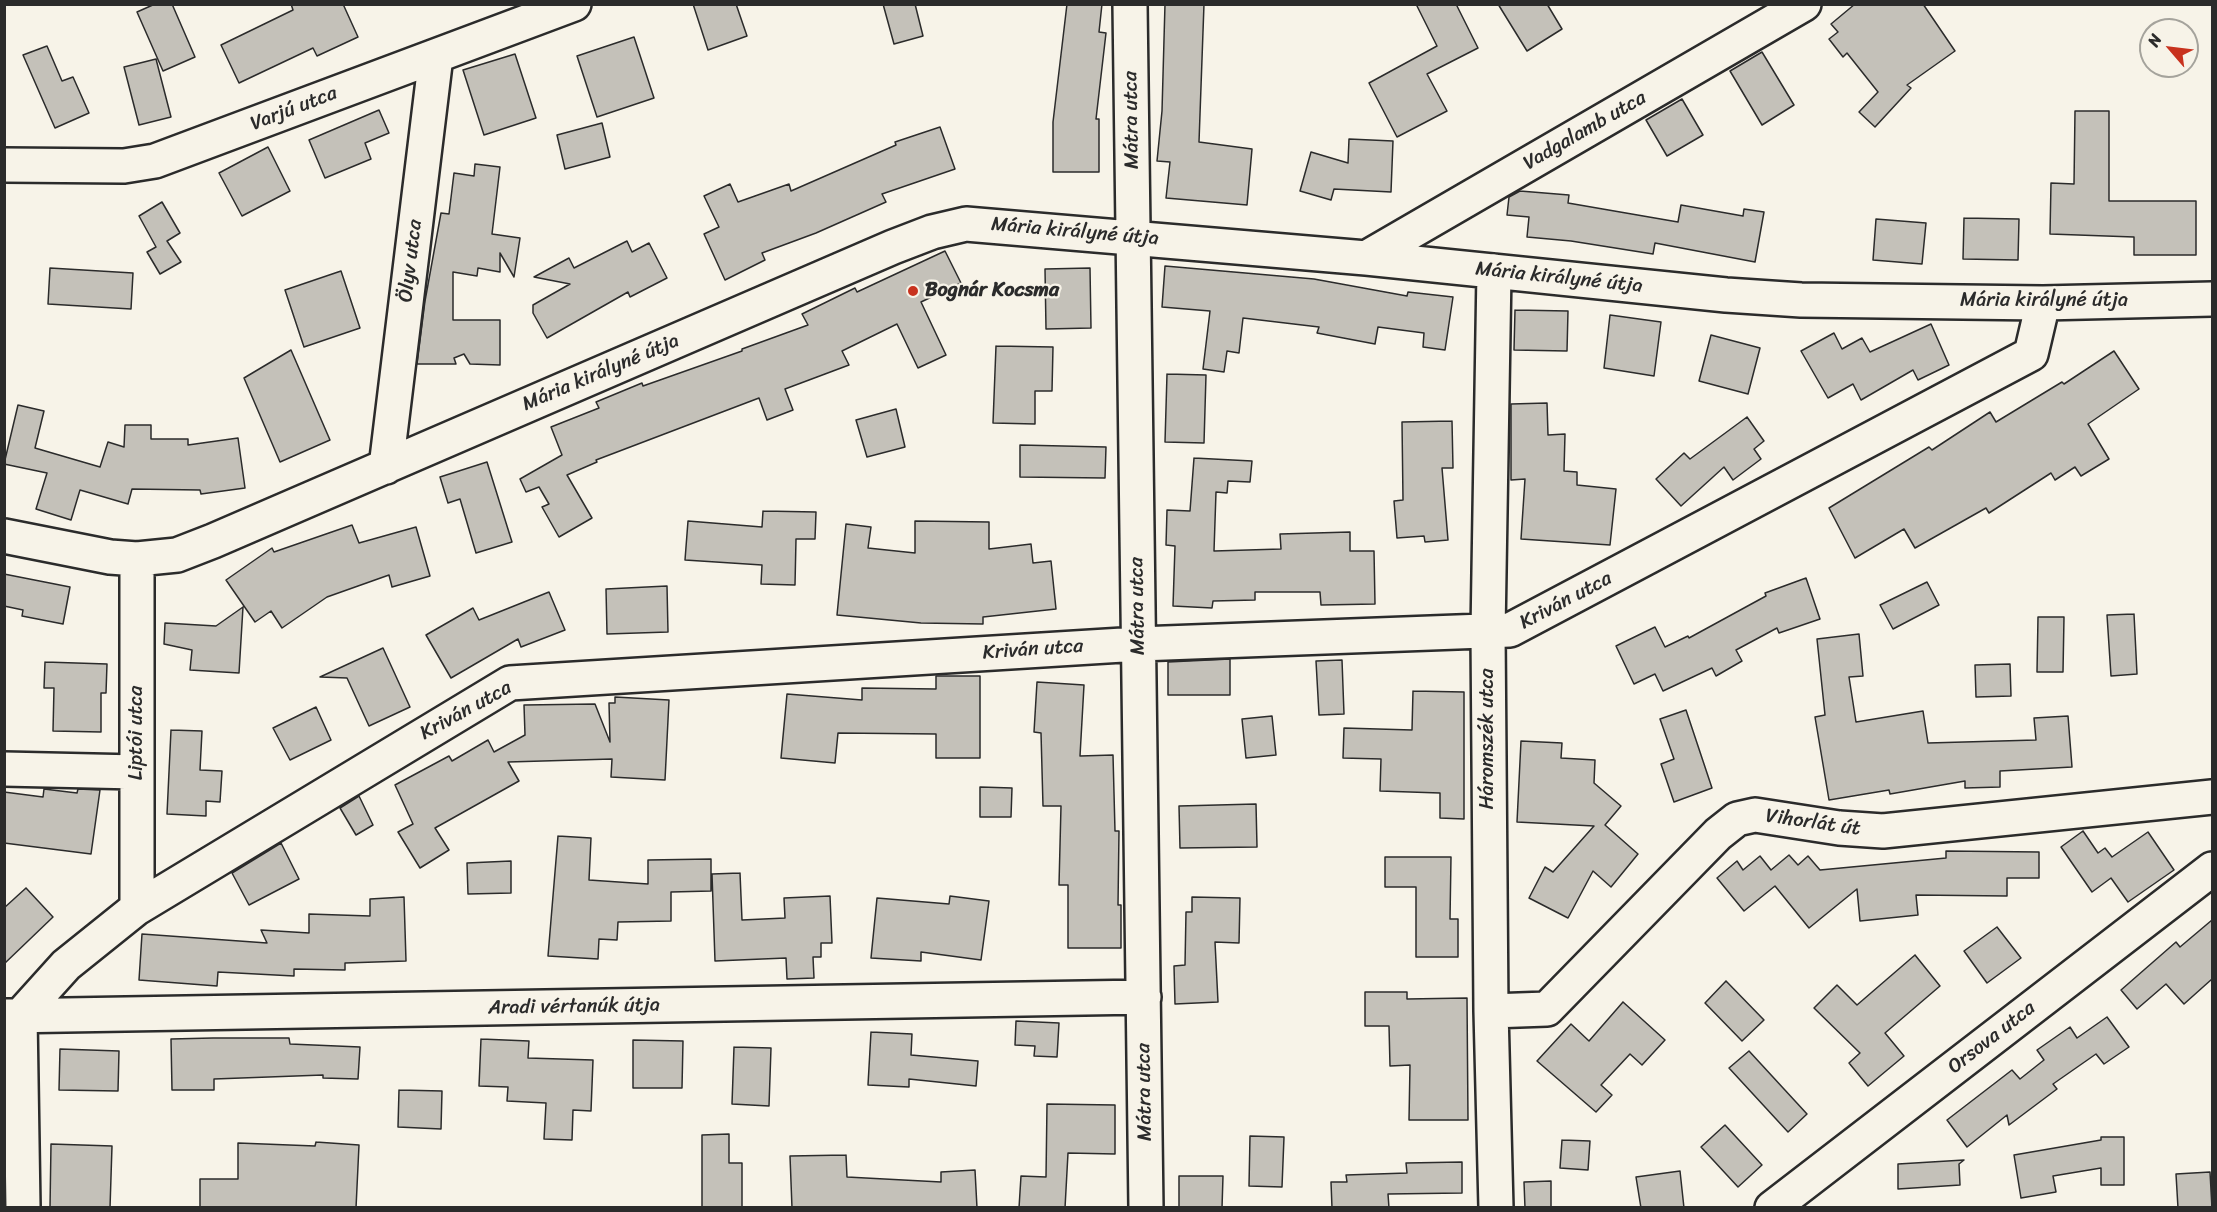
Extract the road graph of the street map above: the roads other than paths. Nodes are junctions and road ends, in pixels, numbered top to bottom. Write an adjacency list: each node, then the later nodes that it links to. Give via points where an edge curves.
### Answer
1 (574, 4): 4 (street, Varjú utca)
2 (1130, 4): 6 (street, Mátra utca)
3 (1804, 4): 7 (street, Vadgalamb utca)
4 (436, 56): 5 (street, Varjú utca, via 145,164); 11 (street, Ölyv utca)
5 (4, 165)
6 (1133, 237): 7 (street, Mária királyné útja); 11 (street, Mária királyné útja, via 992,224 966,224 932,232); 15 (street, Mátra utca)
7 (1366, 258): 8 (street, Mária királyné útja)
8 (1494, 271): 10 (street, Mária királyné útja, via 1801,300); 14 (street, Háromszék utca)
9 (2212, 299): 10 (street, Mária királyné útja)
10 (2043, 303): 14 (street, Kriván utca, via 2031,354 1510,630)
11 (386, 467): 13 (street, Mária királyné útja, via 213,542 177,555)
12 (4, 536): 13 (street, Mária királyné útja)
13 (137, 559): 17 (street, Liptói utca)
14 (1488, 632): 15 (street, Kriván utca); 22 (street, Háromszék utca)
15 (1139, 644): 20 (street, Kriván utca, via 510,683); 21 (street, Mátra utca)
16 (4, 770): 17 (street)
17 (137, 772): 20 (street, Liptói utca)
18 (2212, 797): 22 (street, Vihorlát út, via 1883,831 1755,815 1737,819 1546,1009)
19 (2212, 869): 27 (street, Orsova utca)
20 (137, 908): 23 (street, Kriván utca, via 66,965)
21 (1144, 997): 23 (street, Aradi vértanúk útja); 25 (street, Mátra utca)
22 (1491, 1011): 26 (street, Háromszék utca)
23 (12, 1016): 24 (street)
24 (22, 1208)
25 (1146, 1208)
26 (1496, 1208)
27 (1772, 1208)

